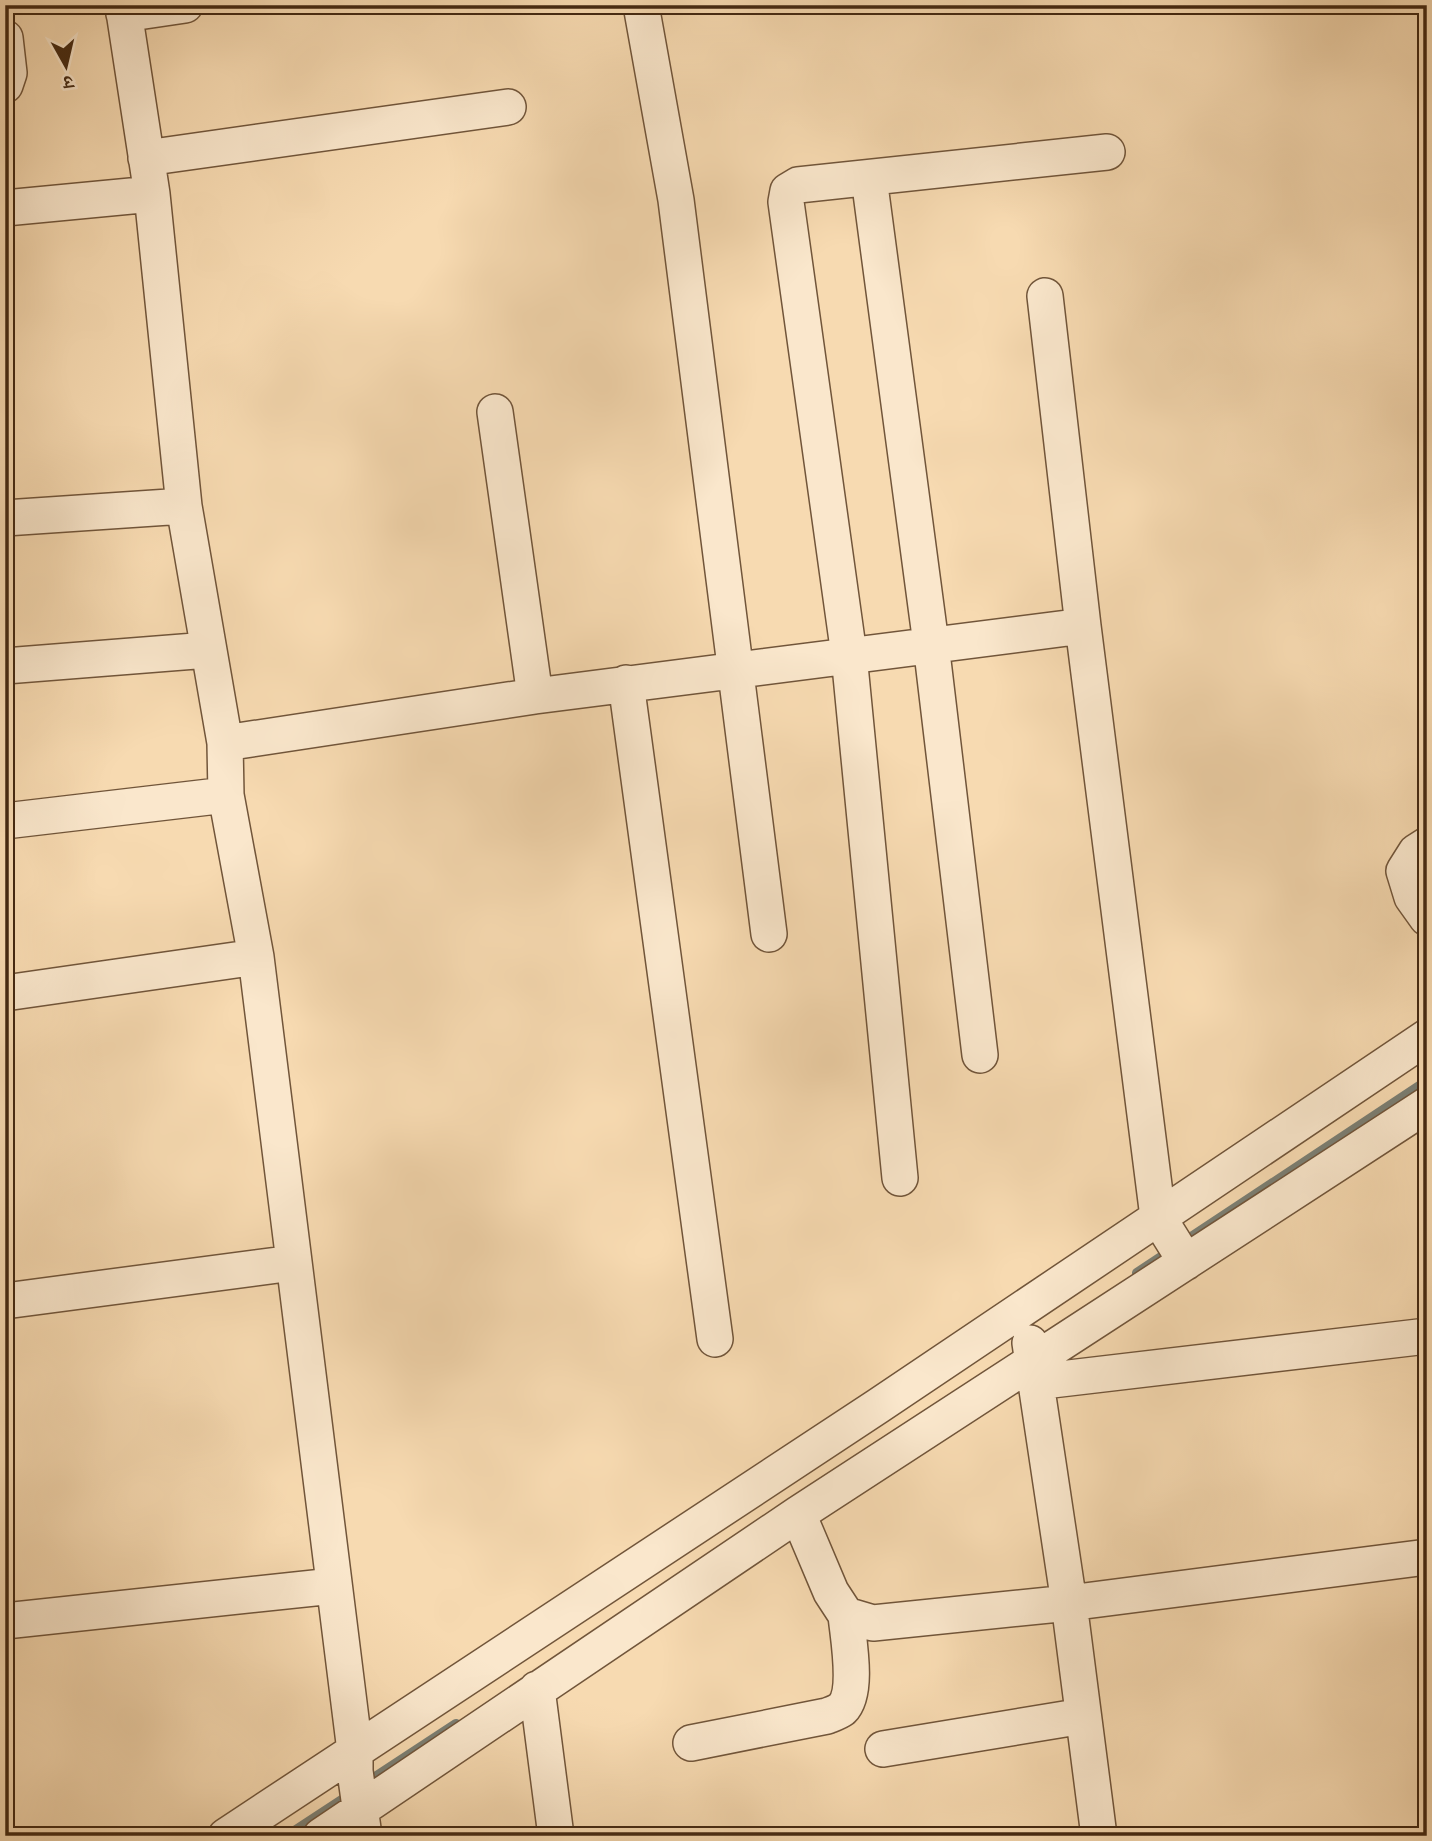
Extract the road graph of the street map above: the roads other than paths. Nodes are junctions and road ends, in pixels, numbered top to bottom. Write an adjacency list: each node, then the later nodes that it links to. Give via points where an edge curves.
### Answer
1 (185, 5): 3 (street)
2 (641, 5): 21 (street, via 676,200)
3 (123, 9): 8 (street)
4 (5, 38): 5 (street, via 9,73)
5 (5, 85)
6 (508, 107): 8 (street)
7 (1107, 152): 9 (street)
8 (146, 158): 10 (street)
9 (869, 178): 17 (street); 19 (street, via 797,185 788,191 786,202)
10 (152, 194): 11 (street); 14 (street)
11 (5, 208)
12 (1045, 296): 16 (street)
13 (495, 412): 23 (street)
14 (184, 506): 15 (street); 18 (street)
15 (5, 518)
16 (1083, 626): 17 (street); 36 (street)
17 (930, 644): 19 (street); 33 (street)
18 (208, 650): 20 (street); 24 (street)
19 (849, 655): 21 (street); 35 (street)
20 (5, 666)
21 (737, 668): 22 (street); 29 (street)
22 (626, 683): 23 (street); 40 (street)
23 (535, 696): 24 (street)
24 (225, 743): 25 (street)
25 (226, 794): 26 (street); 30 (street)
26 (5, 821)
27 (1427, 845): 28 (street, via 1416,852 1404,872 1412,897)
28 (1427, 918)
29 (769, 934)
30 (256, 957): 31 (street); 37 (street)
31 (5, 993)
32 (1427, 1037): 36 (street)
33 (980, 1055)
34 (1427, 1105): 36 (street)
35 (901, 1178)
36 (1174, 1242): 41 (street); 41 (street)
37 (293, 1263): 38 (street); 44 (street)
38 (5, 1301)
39 (1427, 1336): 41 (street)
40 (715, 1339)
41 (1031, 1346): 42 (street); 45 (street); 52 (street)
42 (799, 1514): 46 (street, via 831,1592); 48 (street)
43 (1427, 1557): 45 (street)
44 (333, 1586): 47 (street); 52 (street)
45 (1069, 1603): 46 (street, via 873,1623); 49 (street)
46 (846, 1615): 50 (street, via 852,1684 841,1710)
47 (5, 1621)
48 (537, 1689): 52 (street); 55 (street)
49 (1083, 1716): 51 (street); 56 (street)
50 (691, 1742)
51 (883, 1749)
52 (359, 1792): 53 (street); 54 (street)
53 (226, 1836)
54 (321, 1836)
55 (556, 1836)
56 (1099, 1836)

